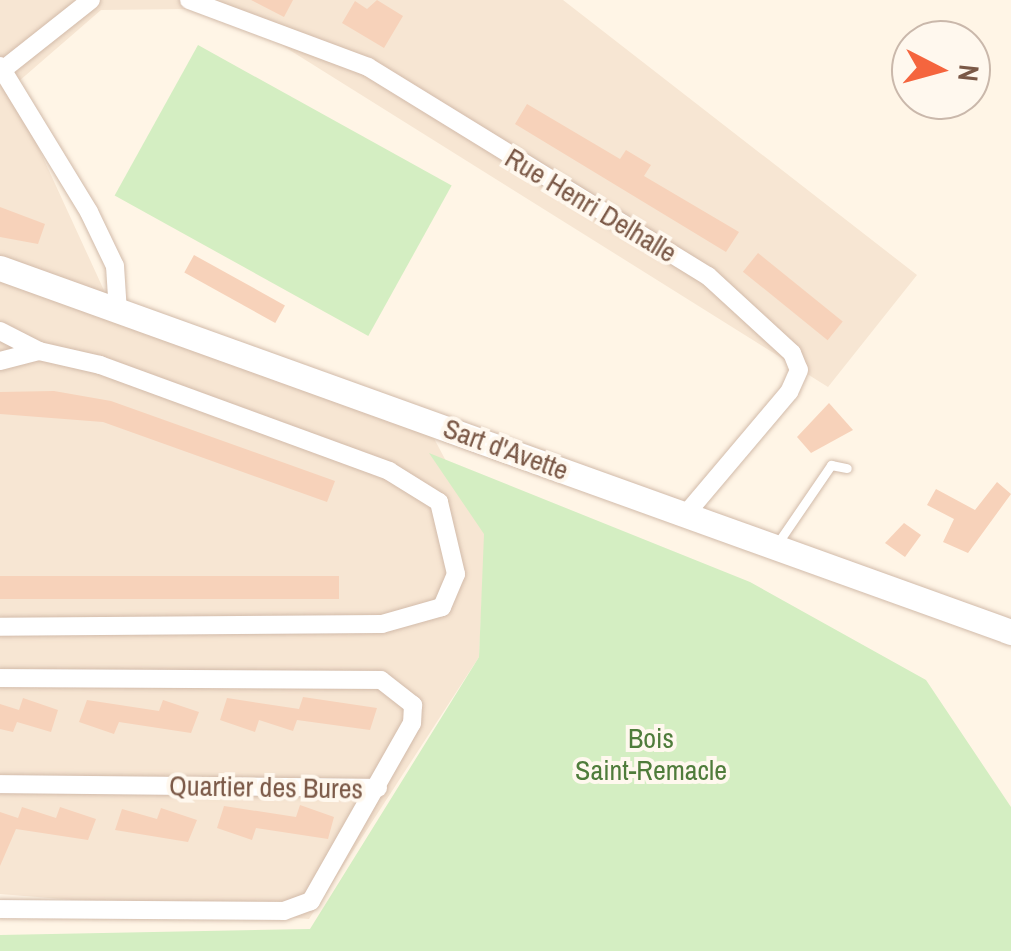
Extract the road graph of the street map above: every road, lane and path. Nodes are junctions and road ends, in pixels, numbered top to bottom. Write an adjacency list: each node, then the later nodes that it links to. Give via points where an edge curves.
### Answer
1 (90, 0): 3 (street)
2 (189, 0): 10 (street, Rue Henri Delhalle, via 368,67 708,276 792,353 799,370 789,392)
3 (2, 71): 5 (street, via 115,266)
4 (0, 268): 5 (street, Sart d'Avette)
5 (118, 313): 10 (street, Sart d'Avette)
6 (0, 331): 7 (street)
7 (39, 351): 8 (street); 12 (street, via 100,364 389,470 438,502 456,574 442,608 382,624)
8 (0, 361)
9 (848, 468): 11 (lane, via 831,465)
10 (685, 515): 11 (street, Sart d'Avette)
11 (775, 546): 13 (street, Sart d'Avette)
12 (0, 627)
13 (1011, 632)
14 (0, 678): 16 (street, Quartier des Bures, via 381,680 412,705)
15 (0, 784): 16 (street, Quartier des Bures)
16 (378, 788): 17 (street, via 328,883 284,911)
17 (0, 909)

